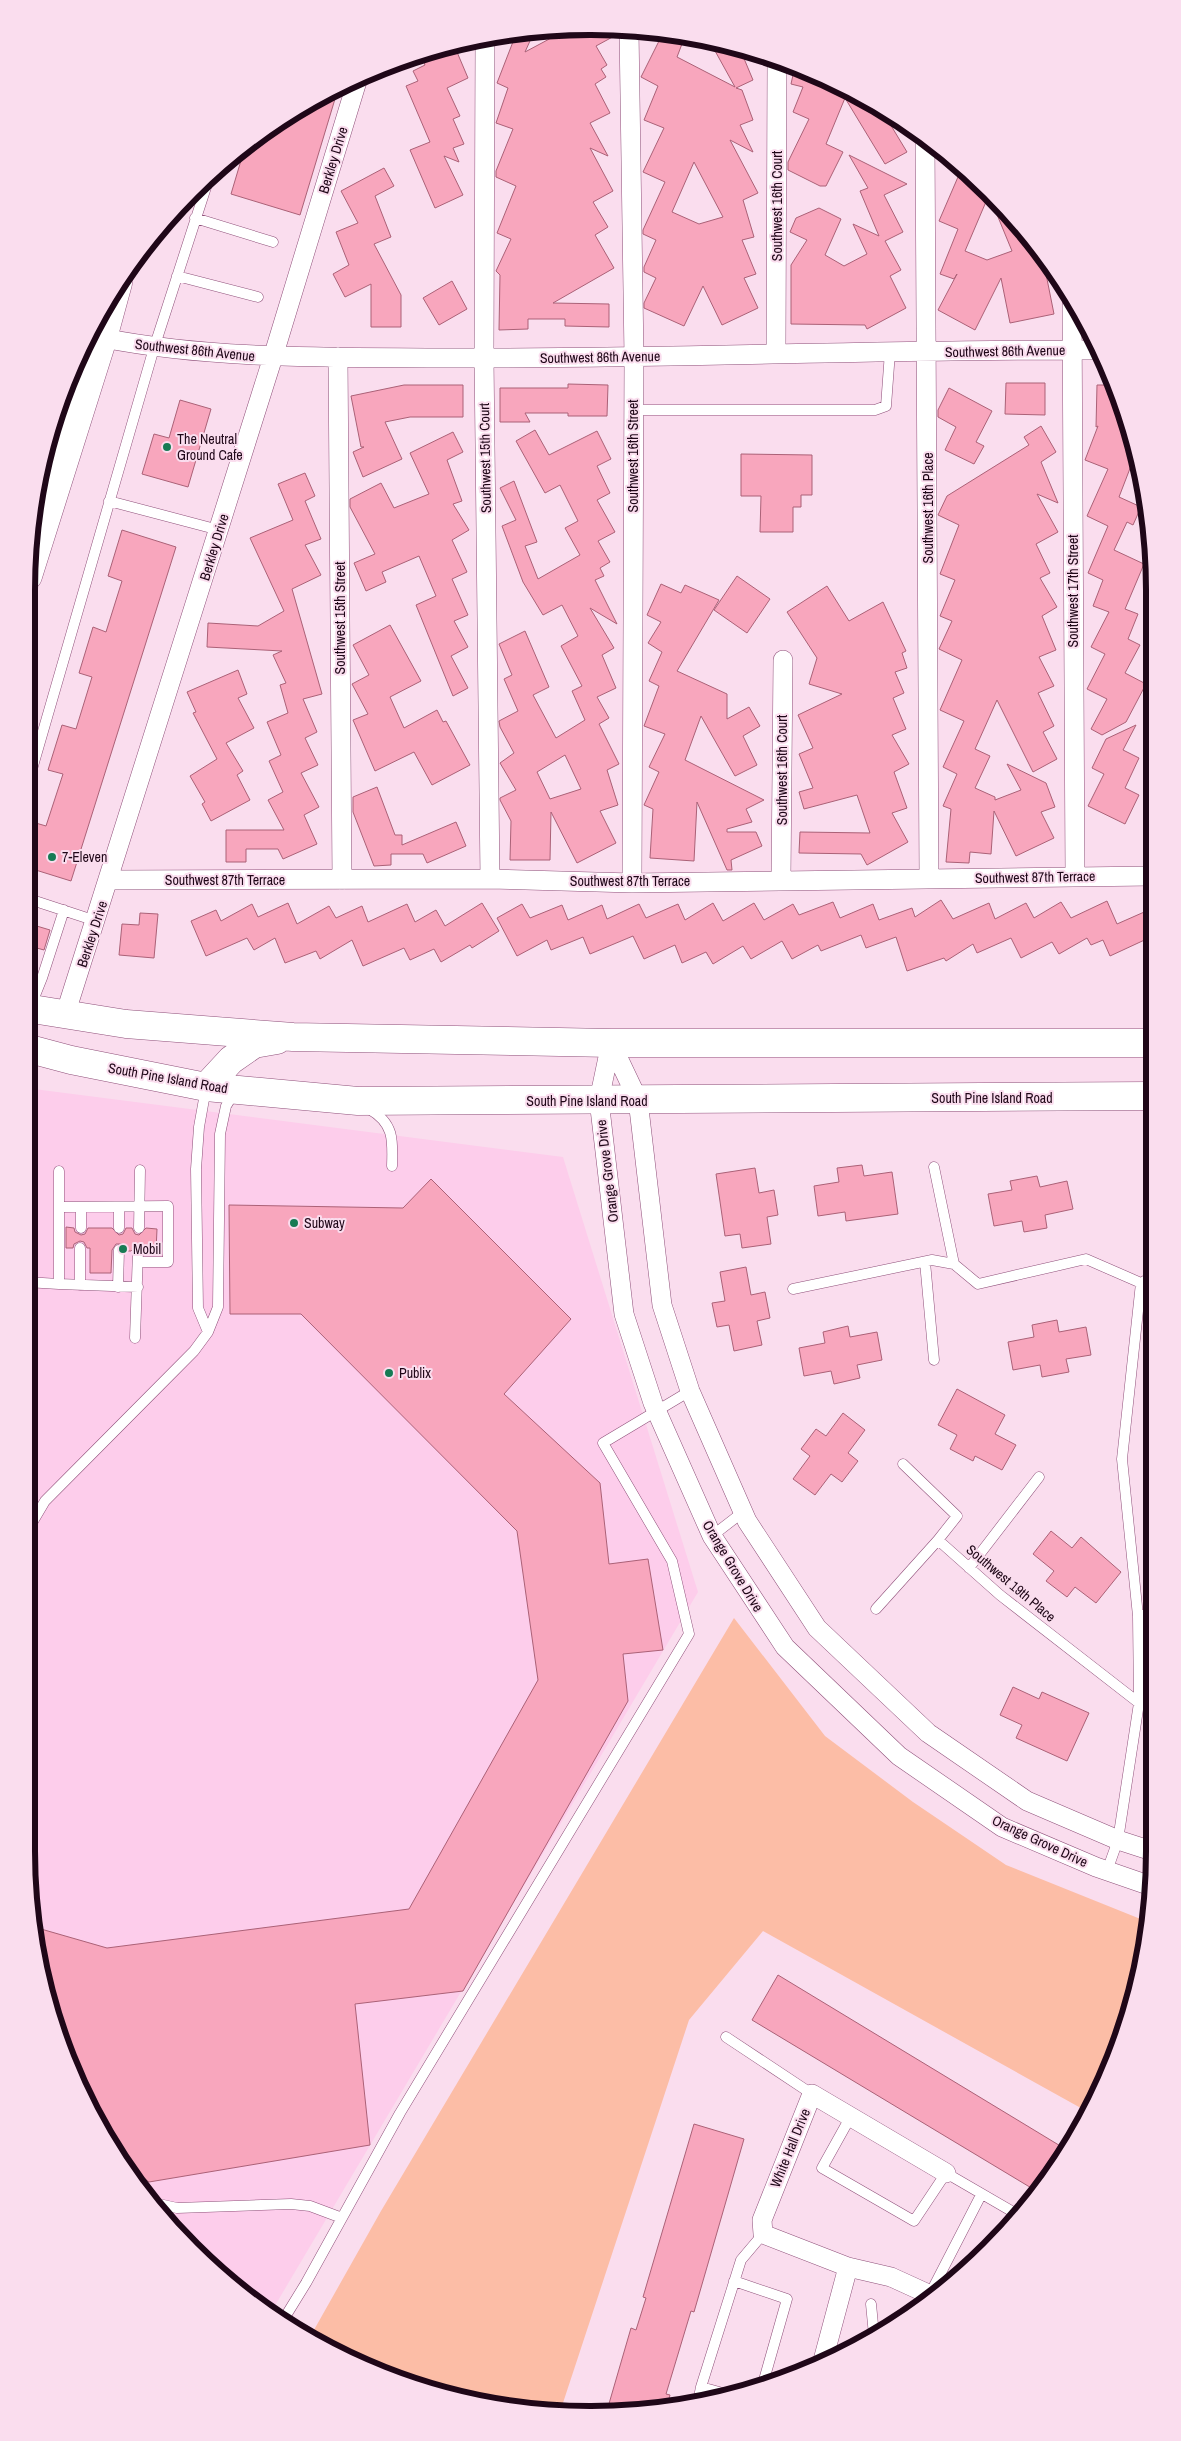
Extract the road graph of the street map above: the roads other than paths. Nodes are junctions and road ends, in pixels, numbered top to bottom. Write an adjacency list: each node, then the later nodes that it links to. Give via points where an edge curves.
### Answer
1 (629, 36): 22 (street, Southwest 16th Street)
2 (485, 46): 23 (street, Southwest 15th Court)
3 (777, 67): 17 (street, Southwest 16th Court)
4 (355, 87): 20 (street, Berkley Drive)
5 (925, 147): 19 (street, Southwest 16th Place)
6 (204, 193): 7 (lane)
7 (196, 218): 8 (lane); 9 (lane)
8 (273, 242)
9 (177, 276): 10 (lane); 14 (lane)
10 (258, 297)
11 (110, 311): 13 (main road)
12 (1072, 313): 15 (street, Southwest 17th Street)
13 (103, 338): 14 (street, Southwest 86th Avenue); 27 (main road)
14 (154, 348): 20 (street, Southwest 86th Avenue); 25 (lane)
15 (1072, 350): 16 (street, Southwest 86th Avenue); 19 (street, Southwest 86th Avenue); 30 (street, Southwest 17th Street)
16 (1091, 350)
17 (776, 352): 18 (street, Southwest 86th Avenue); 22 (street, Southwest 86th Avenue)
18 (890, 352): 19 (street, Southwest 86th Avenue); 24 (lane, via 886,406 876,410)
19 (927, 352): 33 (street, Southwest 16th Place)
20 (273, 357): 21 (street, Southwest 86th Avenue); 26 (street, Berkley Drive)
21 (338, 357): 23 (street, Southwest 86th Avenue); 35 (street, Southwest 15th Street)
22 (634, 357): 23 (street, Southwest 86th Avenue); 24 (street, Southwest 16th Street)
23 (484, 358): 32 (street, Southwest 15th Court)
24 (634, 410): 37 (street, Southwest 16th Street)
25 (109, 501): 26 (lane); 29 (lane)
26 (219, 530): 34 (street, Berkley Drive)
27 (37, 549)
28 (783, 660): 36 (street, Southwest 16th Court)
29 (35, 759)
30 (1075, 876): 31 (street, Southwest 87th Terrace); 33 (street, Southwest 87th Terrace)
31 (1146, 876)
32 (490, 879): 35 (street, Southwest 87th Terrace); 37 (street, Southwest 87th Terrace)
33 (929, 879): 36 (street, Southwest 87th Terrace)
34 (109, 880): 35 (street, Southwest 87th Terrace); 40 (street, Berkley Drive)
35 (342, 880)
36 (781, 880): 37 (street, Southwest 87th Terrace)
37 (632, 883)
38 (35, 901): 39 (lane)
39 (64, 910): 40 (lane); 41 (lane)
40 (96, 921): 43 (street, Berkley Drive)
41 (35, 993)
42 (35, 1009): 43 (main road)
43 (65, 1015): 44 (main road, via 126,1024)
44 (293, 1037): 45 (main road); 48 (main road, via 254,1044 231,1060)
45 (611, 1043): 46 (main road); 51 (street, Orange Grove Drive); 52 (street)
46 (1146, 1043)
47 (35, 1050): 48 (main road, South Pine Island Road)
48 (206, 1087): 49 (main road, South Pine Island Road); 79 (lane, via 198,1127 196,1169 198,1308)
49 (236, 1090): 53 (main road, South Pine Island Road); 79 (lane, via 226,1106 220,1134 218,1307)
50 (1146, 1096): 52 (main road, South Pine Island Road)
51 (599, 1100): 52 (main road, South Pine Island Road); 53 (main road, South Pine Island Road); 83 (street, Orange Grove Drive, via 624,1314)
52 (638, 1100): 82 (street, via 662,1305)
53 (358, 1101): 54 (lane, via 382,1116 389,1128 393,1144)
54 (392, 1166)
55 (934, 1167): 70 (lane)
56 (140, 1170): 59 (lane)
57 (60, 1171): 58 (lane)
58 (61, 1207): 60 (lane); 74 (lane)
59 (139, 1207): 61 (lane); 64 (lane); 68 (lane, via 168,1206 168,1262)
60 (81, 1208): 61 (lane); 62 (lane)
61 (119, 1208): 63 (lane)
62 (81, 1228)
63 (119, 1228)
64 (139, 1228)
65 (80, 1248): 75 (lane)
66 (119, 1250): 76 (lane)
67 (138, 1250): 68 (lane)
68 (138, 1262): 77 (lane)
69 (925, 1262): 70 (lane); 78 (lane); 81 (lane)
70 (954, 1264): 73 (lane, via 978,1284 1086,1259)
71 (1146, 1280): 73 (lane)
72 (35, 1283): 74 (lane)
73 (1142, 1283): 93 (lane, via 1122,1459)
74 (59, 1284): 75 (lane)
75 (80, 1285): 76 (lane)
76 (118, 1287): 77 (lane)
77 (138, 1287): 80 (lane)
78 (793, 1289)
79 (208, 1332): 87 (lane, via 194,1351 45,1501)
80 (135, 1338)
81 (934, 1360)
82 (690, 1391): 83 (lane); 86 (street)
83 (657, 1411): 88 (street, Orange Grove Drive); 106 (lane, via 603,1443 672,1561 690,1634 400,2113)
84 (902, 1464): 89 (lane, via 957,1516)
85 (1039, 1477): 90 (lane)
86 (743, 1512): 88 (lane); 95 (street, via 817,1628 928,1733 1027,1801)
87 (35, 1518)
88 (712, 1536): 97 (street, Orange Grove Drive, via 785,1648 899,1756 1002,1827)
89 (938, 1540): 90 (lane, Southwest 19th Place); 91 (lane)
90 (969, 1568): 94 (lane, Southwest 19th Place)
91 (876, 1609)
92 (1146, 1614): 93 (lane)
93 (1138, 1616): 94 (lane)
94 (1140, 1703): 95 (lane)
95 (1118, 1840): 96 (street); 97 (lane)
96 (1146, 1849)
97 (1107, 1871): 98 (street, Orange Grove Drive)
98 (1145, 1884)
99 (726, 2037): 100 (lane)
100 (812, 2094): 101 (street, White Hall Drive); 107 (street, White Hall Drive, via 762,2220)
101 (851, 2116): 102 (street, White Hall Drive); 102 (lane, via 822,2168 914,2221)
102 (946, 2173): 103 (lane)
103 (982, 2195): 105 (lane); 110 (lane)
104 (163, 2205): 106 (lane, via 177,2208 292,2204 310,2206)
105 (1012, 2212)
106 (342, 2218): 113 (lane)
107 (763, 2234): 108 (street); 109 (lane, via 741,2260)
108 (848, 2267): 111 (street, via 891,2277); 115 (street)
109 (734, 2281): 116 (lane, via 787,2299); 117 (lane)
110 (940, 2282)
111 (926, 2293)
112 (871, 2304): 114 (lane)
113 (286, 2315)
114 (873, 2329)
115 (825, 2354)
116 (764, 2378)
117 (701, 2387): 118 (lane); 119 (lane)
118 (716, 2391)
119 (699, 2395)

